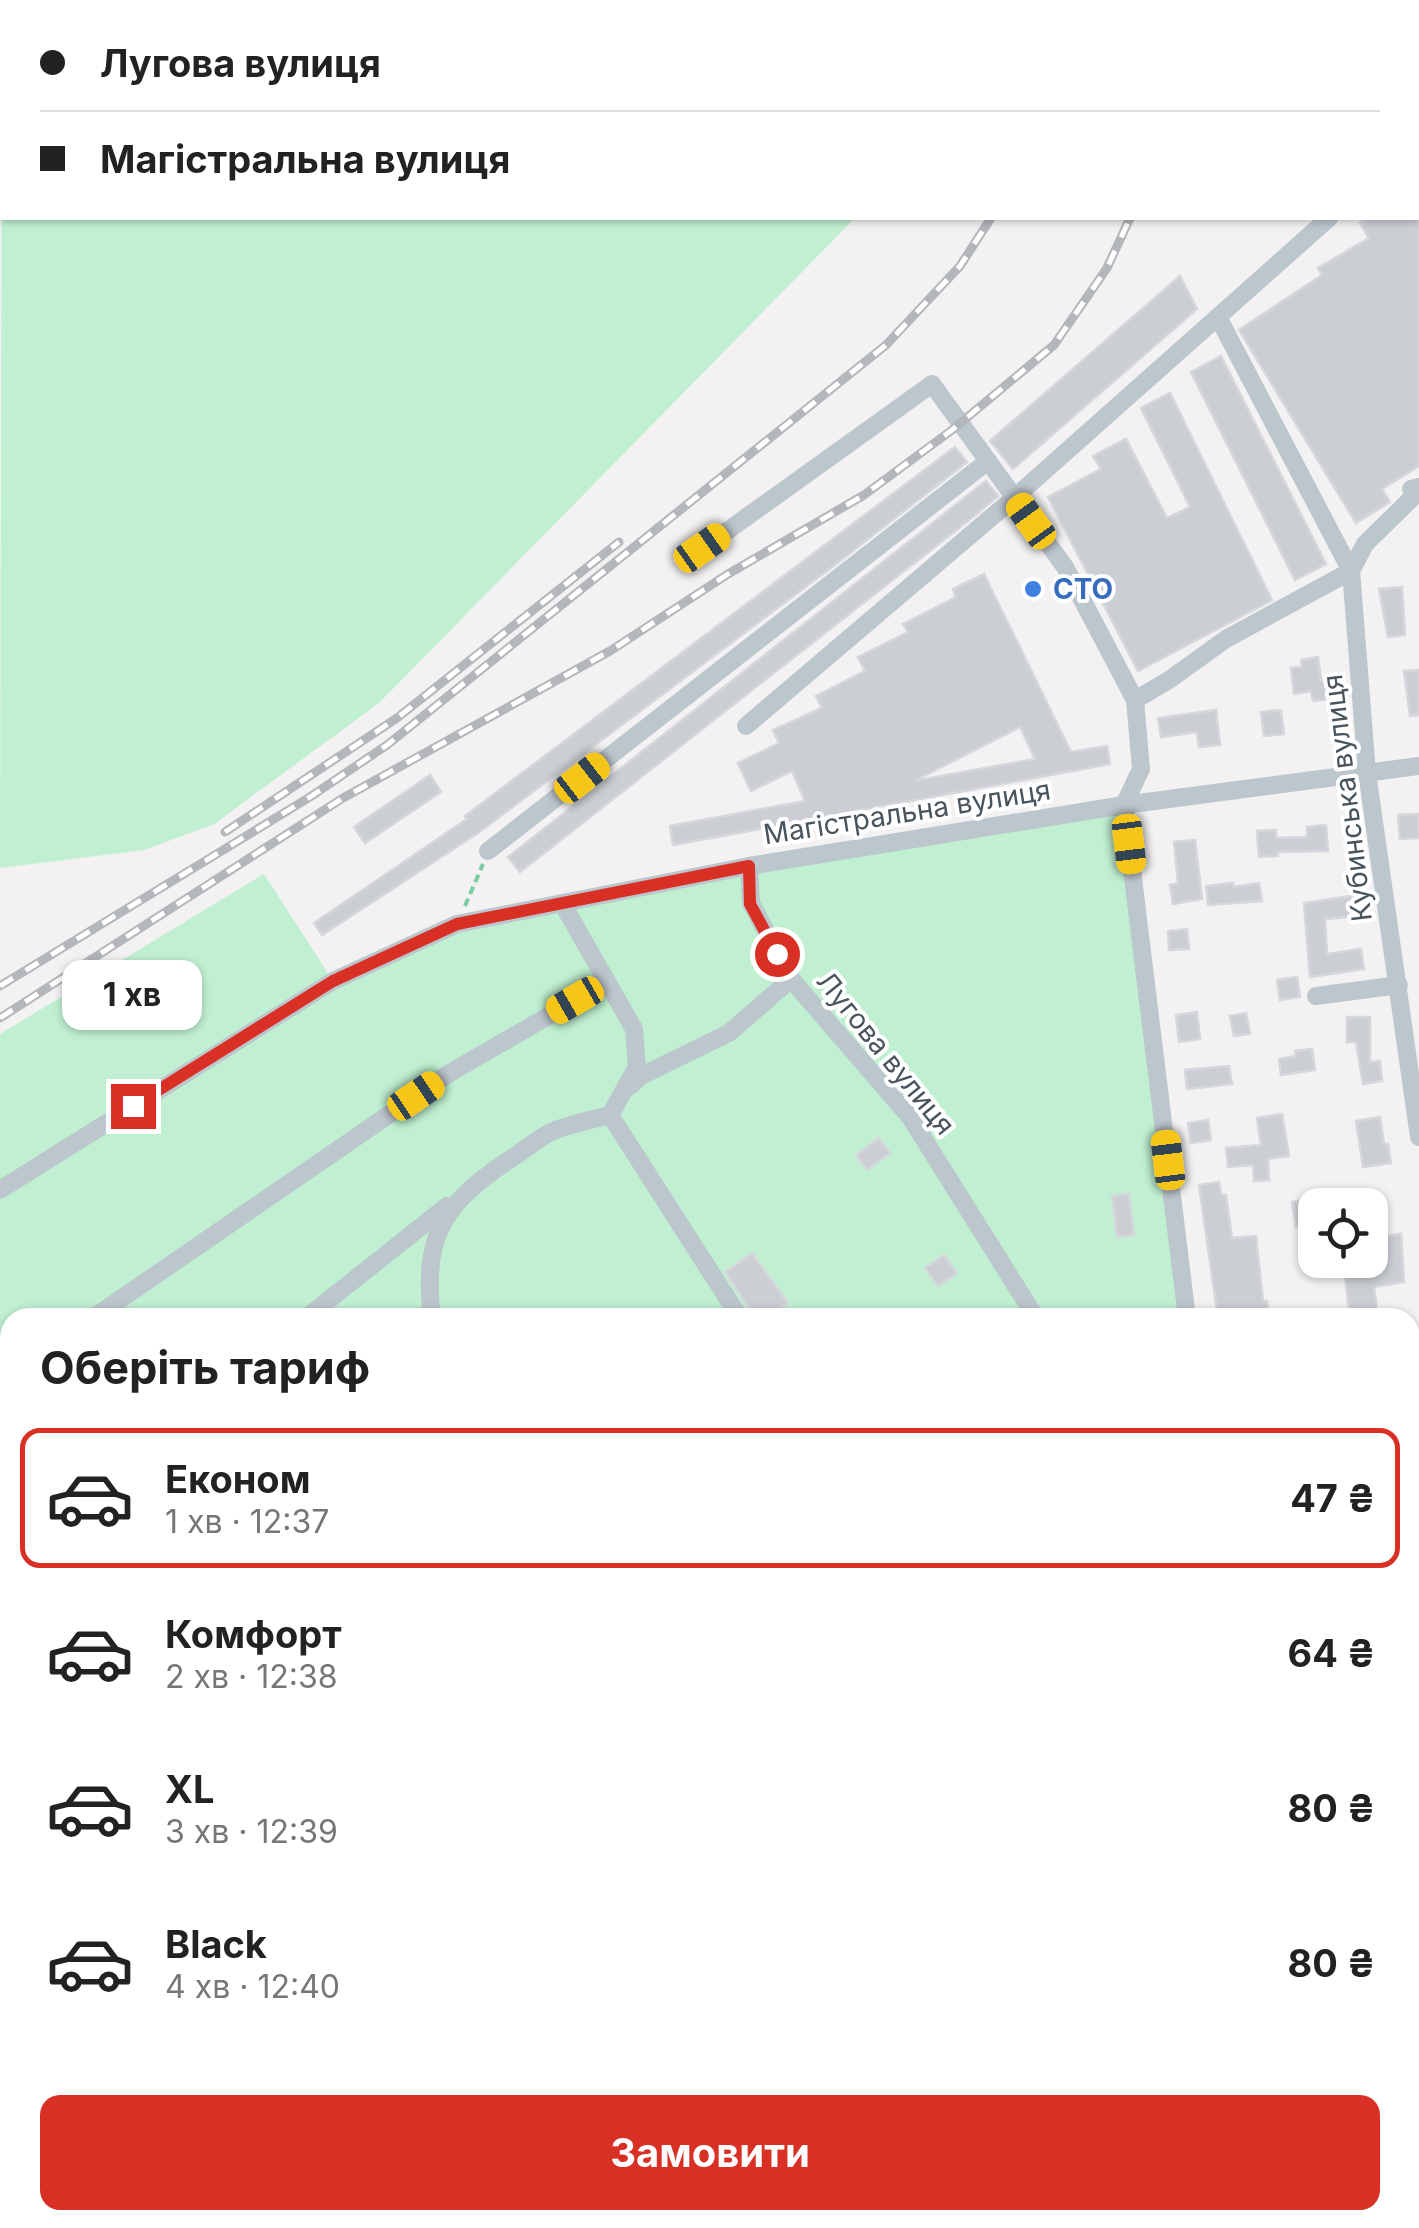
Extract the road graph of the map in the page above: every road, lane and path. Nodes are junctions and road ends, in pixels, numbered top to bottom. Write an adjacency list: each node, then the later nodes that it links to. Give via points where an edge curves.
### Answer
1 (1328, 220): 2 (street)
2 (1218, 317): 5 (street); 7 (street)
3 (988, 461): 5 (street); 6 (street, via 932,384); 13 (street)
4 (1419, 487): 7 (street, via 1364,544)
5 (1014, 498): 8 (street, via 1064,568); 9 (street)
6 (702, 548)
7 (1351, 571): 8 (street, via 1226,639); 11 (street, Кубинська вулиця)
8 (1135, 700): 12 (street, via 1141,768)
9 (746, 726)
10 (1419, 766): 11 (street, Магістральна вулиця)
11 (1367, 773): 12 (street, Магістральна вулиця); 19 (street, Кубинська вулиця)
12 (1124, 805): 14 (street, Магістральна вулиця); 32 (street)
13 (488, 851): 16 (path)
14 (749, 866): 15 (street, Магістральна вулиця); 17 (street, Лугова вулиця, via 750,904)
15 (562, 903): 16 (street, Магістральна вулиця); 18 (street)
16 (457, 924): 25 (street, Магістральна вулиця, via 333,981)
17 (790, 978): 22 (street, via 729,1033); 31 (street, Лугова вулиця, via 910,1117)
18 (607, 982): 22 (street, via 638,1048); 27 (street, via 448,1074)
19 (1400, 984): 20 (street); 21 (street, Кубинська вулиця)
20 (1316, 996)
21 (1415, 1078): 24 (street, Кубинська вулиця)
22 (626, 1090): 23 (street)
23 (610, 1115): 26 (street, via 552,1132); 30 (street)
24 (1419, 1137)
25 (0, 1190)
26 (466, 1190): 28 (street); 29 (street, via 445,1215 434,1249)
27 (108, 1308)
28 (318, 1308)
29 (431, 1308)
30 (734, 1308)
31 (1030, 1308)
32 (1186, 1308)

